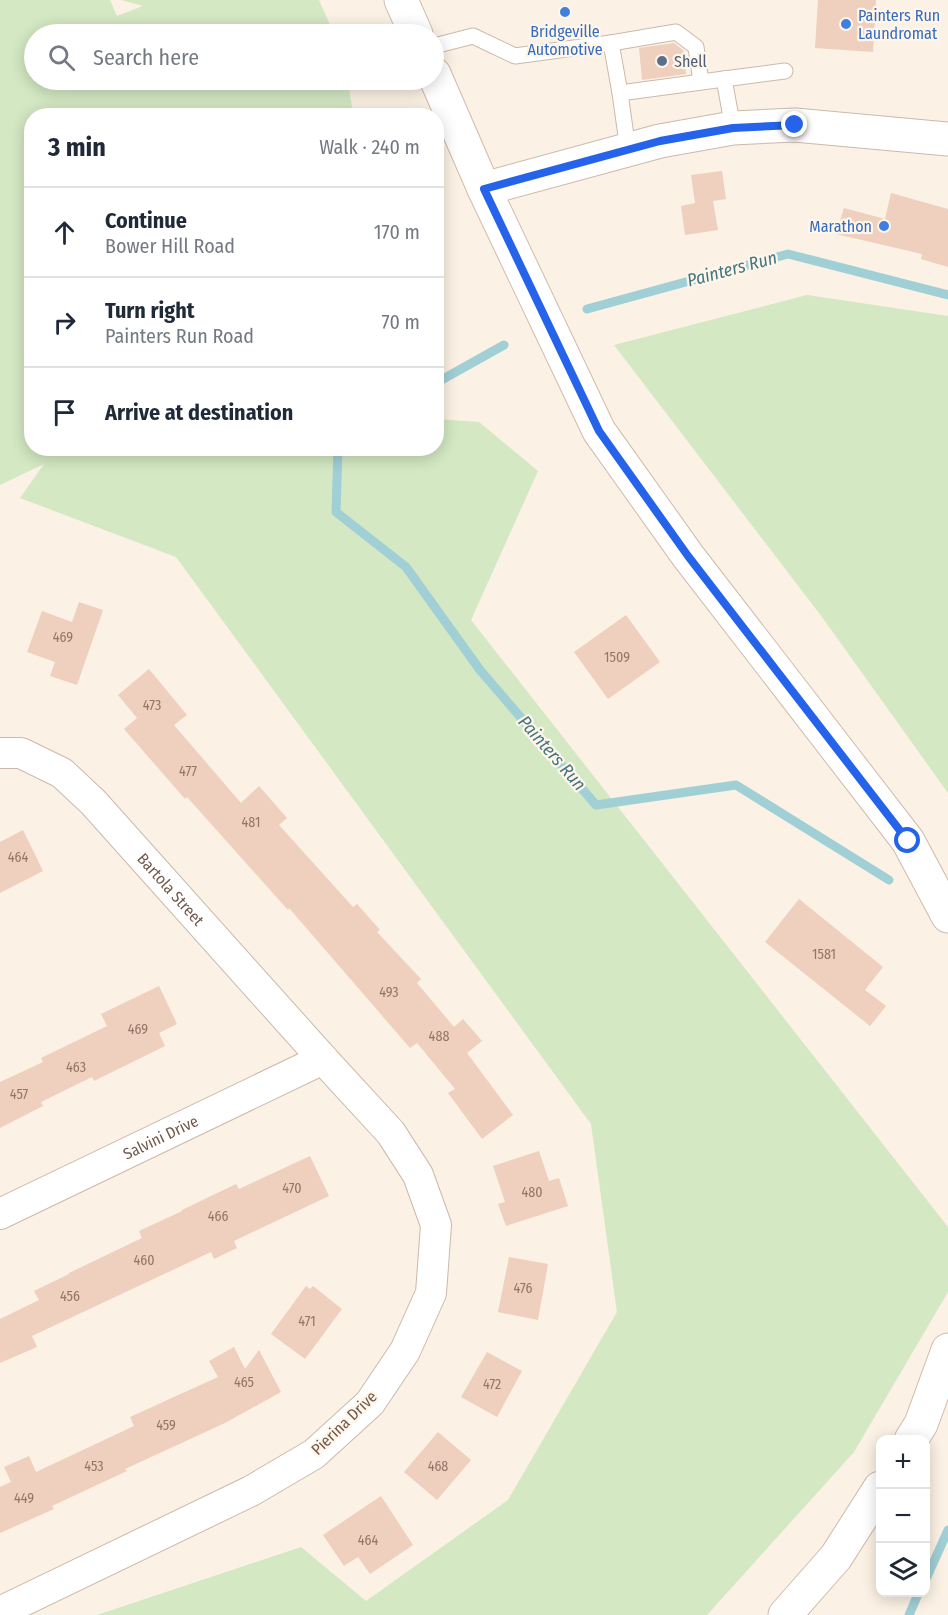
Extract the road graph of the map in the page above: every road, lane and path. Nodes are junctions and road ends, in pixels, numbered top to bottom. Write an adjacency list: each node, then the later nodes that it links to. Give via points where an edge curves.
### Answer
1 (401, 0): 2 (main road)
2 (412, 24)
3 (444, 43): 4 (lane, via 473,36 515,56)
4 (611, 43): 7 (lane, via 676,32 696,47); 9 (lane)
5 (785, 70): 6 (lane)
6 (724, 79): 7 (lane); 10 (lane)
7 (701, 82): 9 (lane)
8 (441, 90): 13 (main road)
9 (620, 93): 12 (lane)
10 (733, 128): 11 (main road, via 795,125); 12 (main road)
11 (948, 139)
12 (628, 150): 13 (main road)
13 (484, 189): 15 (main road, via 599,431 688,556 908,841)
14 (0, 753): 16 (street, Bartola Street, via 21,753 62,773 93,802)
15 (948, 916)
16 (323, 1059): 17 (street, Salvini Drive); 21 (street, Pierina Drive, via 390,1133 418,1175 436,1225 431,1293 405,1351 370,1403 314,1454 251,1491)
17 (0, 1214)
18 (948, 1350): 19 (main road)
19 (914, 1435)
20 (879, 1489): 22 (main road, via 836,1557)
21 (0, 1612)
22 (784, 1615)

